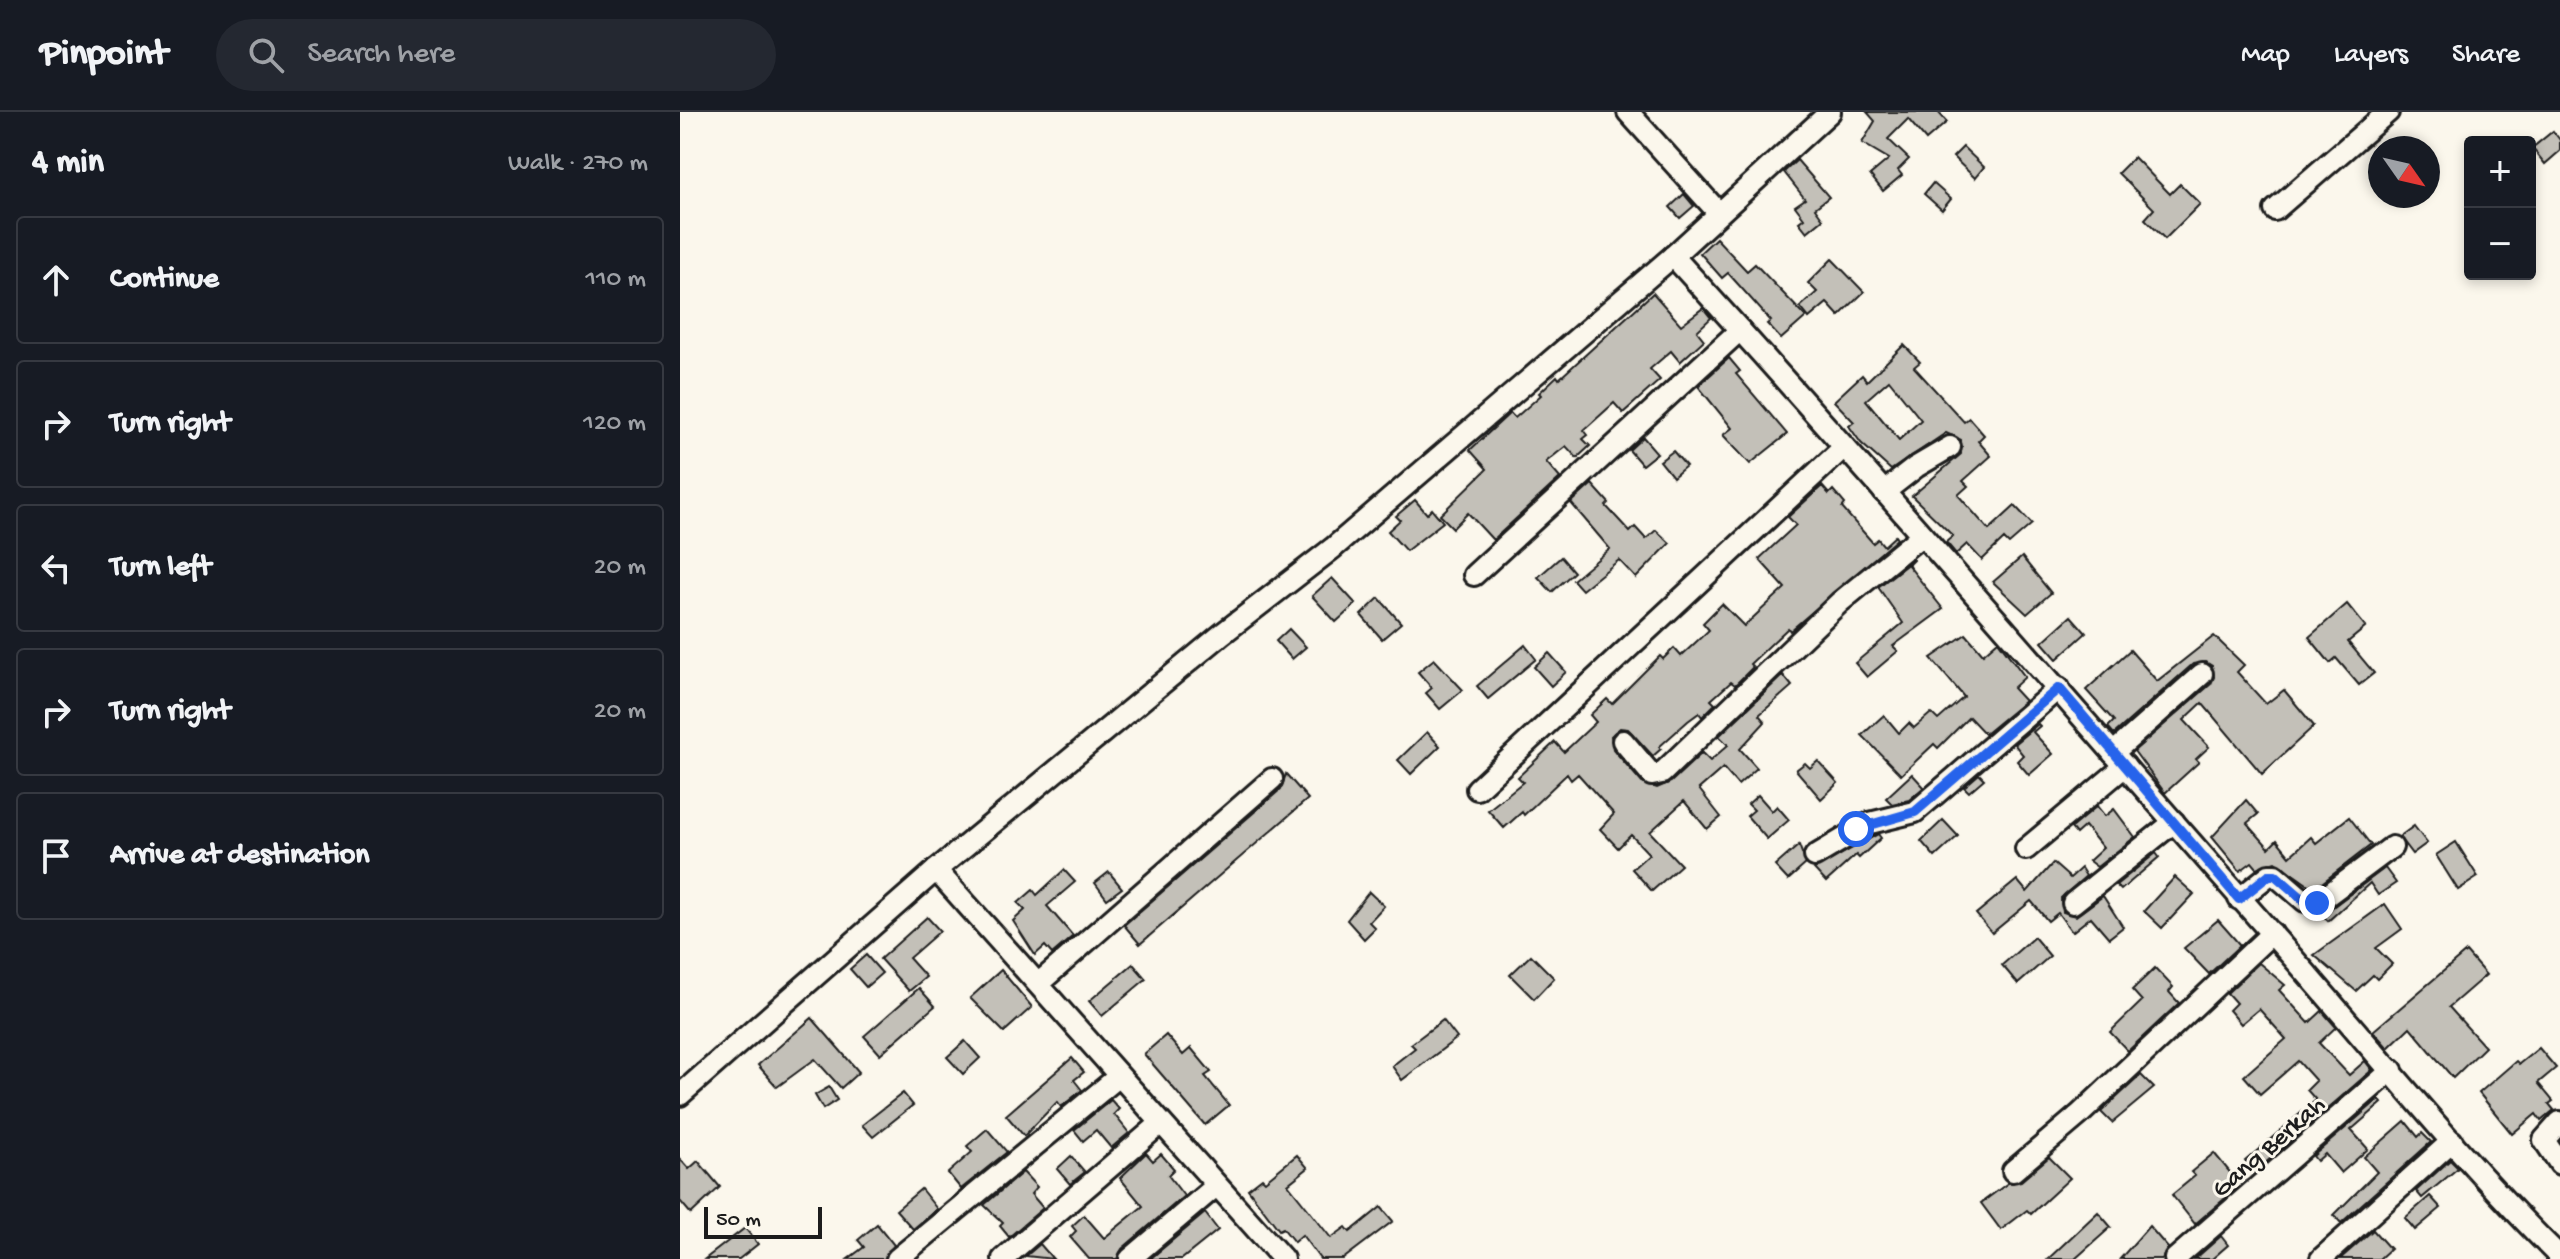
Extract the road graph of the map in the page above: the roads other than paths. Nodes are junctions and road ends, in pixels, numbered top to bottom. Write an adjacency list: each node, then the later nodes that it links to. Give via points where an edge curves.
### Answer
1 (1628, 112): 5 (street)
2 (1830, 112): 5 (street)
3 (2388, 112): 4 (street)
4 (2275, 210)
5 (1717, 211): 6 (street)
6 (1673, 256): 7 (street); 23 (street, via 1333,548)
7 (1740, 330): 9 (street); 12 (street)
8 (1950, 447): 10 (street)
9 (1842, 449): 10 (street); 18 (street)
10 (1884, 492): 11 (street)
11 (1922, 535): 14 (street); 15 (street, via 1840,602 1662,773 1652,775)
12 (1474, 575)
13 (2202, 674): 16 (street)
14 (2059, 688): 16 (street); 22 (street, via 1915,812 1870,823)
15 (1623, 741)
16 (2119, 759): 19 (street); 21 (street)
17 (1272, 779): 27 (street)
18 (1477, 789)
19 (2174, 822): 24 (street); 25 (street)
20 (2392, 847): 24 (street, via 2317,903 2305,901 2275,875)
21 (2026, 849)
22 (1815, 856)
23 (936, 870): 27 (street); 30 (street)
24 (2239, 899): 26 (street)
25 (2073, 903)
26 (2272, 933): 28 (street); 35 (street, via 2116,1082)
27 (1039, 983): 29 (street)
28 (2392, 1070): 33 (street); 42 (street, Gang Berkah)
29 (1118, 1077): 32 (street); 38 (street)
30 (680, 1095)
31 (2560, 1122): 34 (street, via 2544,1140)
32 (1161, 1123): 36 (street); 39 (street)
33 (2452, 1141): 37 (street); 43 (street)
34 (2560, 1164)
35 (2013, 1171)
36 (1216, 1186): 40 (street); 41 (street)
37 (2556, 1245)
38 (897, 1259)
39 (1003, 1259)
40 (1130, 1259)
41 (1283, 1259)
42 (2175, 1259)
43 (2321, 1259)

